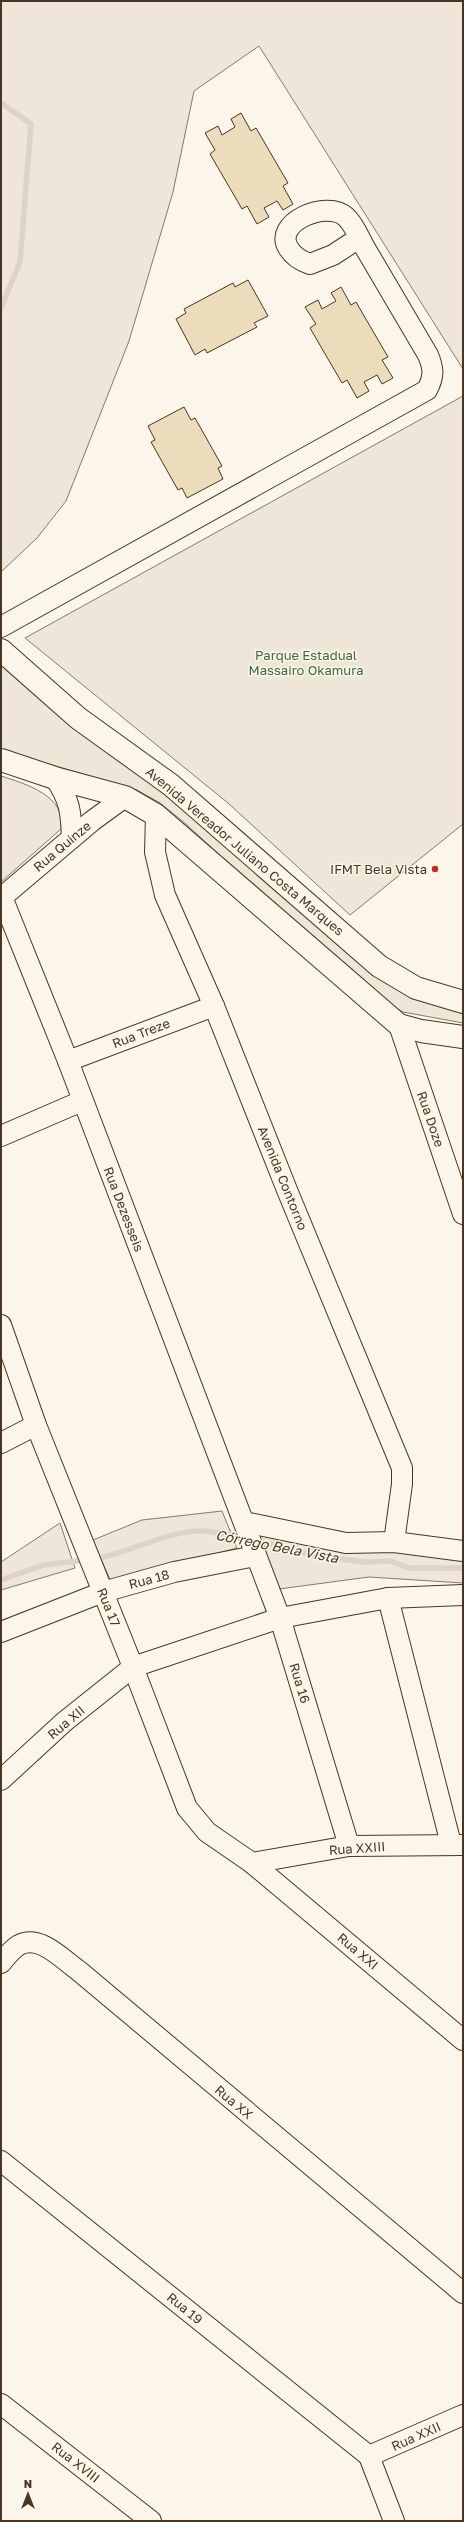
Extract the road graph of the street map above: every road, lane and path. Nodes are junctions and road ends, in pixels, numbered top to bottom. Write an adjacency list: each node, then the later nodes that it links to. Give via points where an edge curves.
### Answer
1 (359, 238): 2 (street, via 433,366 434,375 427,390)
2 (1, 627)
3 (1, 650): 10 (main road, Avenida Vereador Juliano Costa Marques, via 78,718 171,785 379,966 416,988)
4 (1, 760): 5 (main road)
5 (55, 778): 6 (main road); 8 (street, via 67,795 71,812)
6 (125, 797): 7 (main road); 8 (street, Rua Quinze)
7 (156, 815): 11 (street, Avenida Contorno, via 155,852 165,895); 12 (main road)
8 (72, 838): 9 (street, Rua Quinze)
9 (2, 897): 14 (street, Rua Dezesseis)
10 (463, 1002)
11 (214, 1006): 14 (street, Rua Treze); 22 (street, Avenida Contorno, via 402,1468)
12 (399, 1025): 13 (main road); 17 (street, Rua Doze)
13 (463, 1037)
14 (68, 1060): 15 (street, Rua Dezesseis)
15 (82, 1101): 16 (street); 21 (street, Rua Dezesseis)
16 (1, 1136)
17 (463, 1214)
18 (1, 1325): 19 (street, Rua 17)
19 (36, 1425): 20 (street); 25 (street, Rua 17)
20 (1, 1443)
21 (245, 1524): 22 (street, via 346,1543); 24 (street, Rua 16)
22 (394, 1542): 23 (street)
23 (463, 1551)
24 (255, 1553): 25 (street, Rua 18); 28 (street, Rua 16)
25 (103, 1592): 29 (street, Rua 18); 30 (street, Rua 17)
26 (463, 1595): 27 (street)
27 (388, 1598): 28 (street); 32 (street)
28 (280, 1618): 30 (street); 33 (street, Rua 16)
29 (1, 1632)
30 (133, 1667): 31 (street, Rua XII, via 64,1722); 34 (street, Rua 17, via 187,1808 207,1832)
31 (1, 1780)
32 (457, 1845): 33 (street, Rua XXIII)
33 (349, 1846): 34 (street, Rua XXIII)
34 (252, 1863): 36 (street, Rua XXI)
35 (1, 1963): 38 (street, Rua XX, via 18,1946 28,1941 39,1942 79,1971)
36 (463, 2040)
37 (1, 2161): 41 (street, Rua 19)
38 (463, 2293)
39 (1, 2404): 42 (street, Rua XVIII)
40 (463, 2415): 41 (street, Rua XXII)
41 (369, 2456): 43 (street)
42 (151, 2521)
43 (394, 2521)

